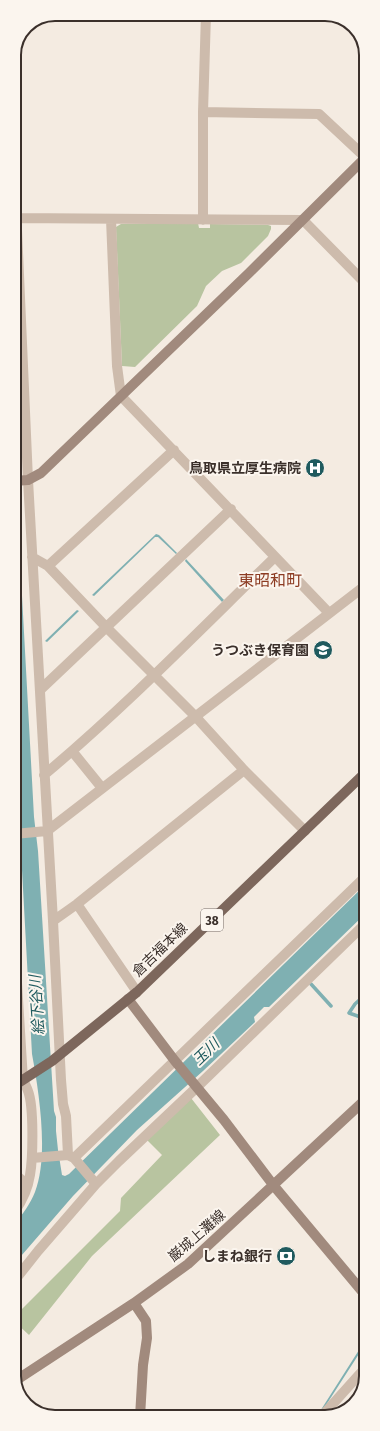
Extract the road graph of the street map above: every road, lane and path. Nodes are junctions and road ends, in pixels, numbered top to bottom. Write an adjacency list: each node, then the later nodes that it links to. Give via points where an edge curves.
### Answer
1 (206, 21): 2 (street)
2 (203, 112): 3 (street, via 320,114); 7 (street)
3 (359, 151)
4 (359, 163): 8 (street)
5 (21, 218): 6 (street)
6 (111, 219): 7 (street); 10 (street, via 117,366)
7 (203, 220): 8 (street)
8 (303, 220): 9 (street); 10 (street)
9 (359, 277)
10 (122, 396): 11 (street); 12 (street, via 41,473)
11 (174, 450): 14 (street); 17 (street)
12 (21, 481)
13 (21, 487): 15 (street)
14 (231, 509): 16 (street); 20 (street)
15 (32, 557): 17 (street); 22 (street)
16 (274, 557): 19 (street); 21 (street)
17 (48, 566): 20 (street)
18 (359, 590): 19 (street)
19 (329, 613): 23 (street)
20 (106, 628): 21 (street); 22 (street)
21 (154, 675): 23 (street); 24 (street)
22 (40, 690): 26 (street)
23 (194, 716): 25 (street); 28 (street)
24 (72, 751): 26 (street); 28 (street)
25 (244, 770): 29 (street); 33 (street)
26 (44, 775): 30 (street)
27 (359, 779): 29 (main road, 倉吉福本線 / 38)
28 (102, 788): 30 (street)
29 (305, 831): 36 (main road, 倉吉福本線 / 38)
30 (43, 832): 31 (street); 34 (street)
31 (21, 834)
32 (359, 883): 40 (street)
33 (77, 904): 34 (street); 36 (street)
34 (53, 921): 38 (street)
35 (359, 930): 42 (street)
36 (137, 992): 37 (main road, 倉吉福本線 / 38)
37 (128, 999): 38 (main road, 倉吉福本線 / 38); 40 (street)
38 (60, 1054): 41 (main road, 倉吉福本線 / 38); 44 (street, via 63,1104)
39 (21, 1063): 41 (street)
40 (176, 1063): 42 (street); 44 (street)
41 (22, 1081): 45 (street, via 29,1092 31,1104)
42 (194, 1085): 47 (street); 49 (street)
43 (359, 1106): 49 (street, 巌城上灘線)
44 (71, 1157): 45 (street); 47 (street)
45 (32, 1158): 48 (street)
46 (21, 1180): 48 (street)
47 (96, 1184): 51 (street)
48 (27, 1185): 50 (street)
49 (274, 1186): 52 (street); 53 (street, 巌城上灘線, via 188,1264)
50 (21, 1202)
51 (21, 1272)
52 (359, 1288)
53 (134, 1303): 55 (street, 巌城上灘線); 56 (street, via 146,1321 147,1338)
54 (359, 1375): 57 (street)
55 (21, 1377)
56 (140, 1410)
57 (328, 1410)

